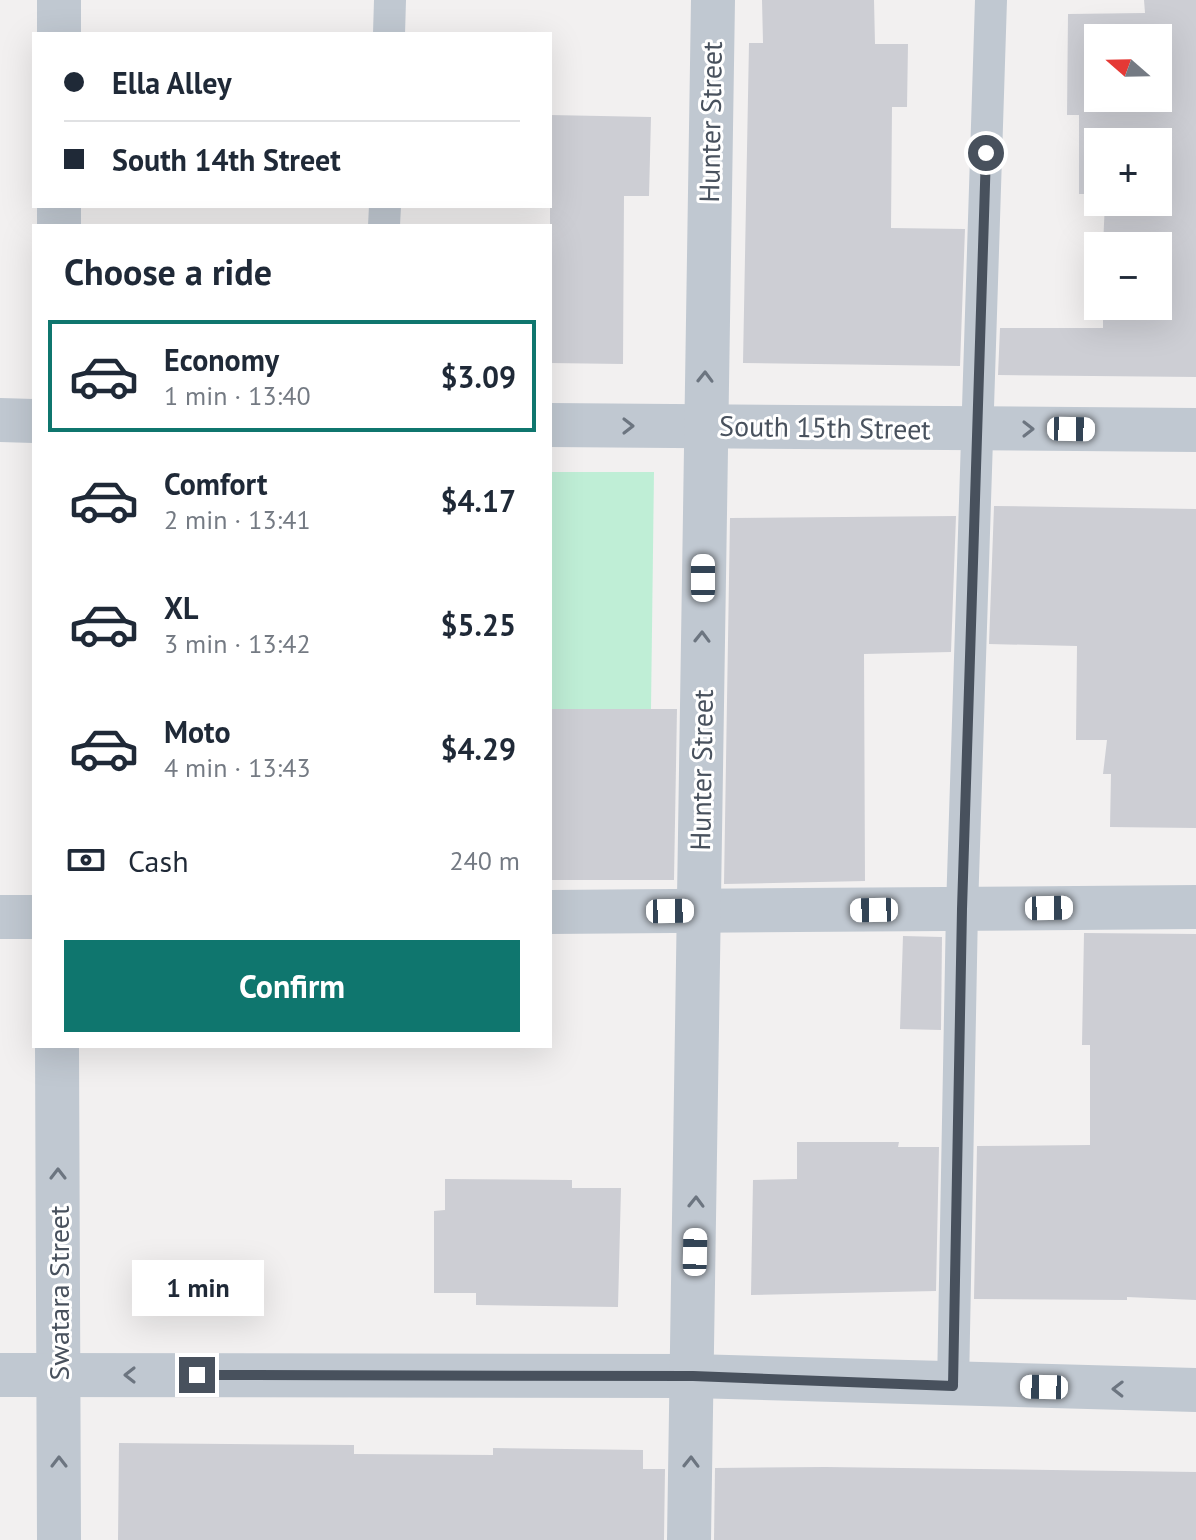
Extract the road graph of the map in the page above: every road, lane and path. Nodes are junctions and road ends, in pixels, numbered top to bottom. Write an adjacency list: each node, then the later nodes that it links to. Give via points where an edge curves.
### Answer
1 (59, 0): 5 (street)
2 (390, 0): 6 (lane)
3 (713, 0): 10 (street, Hunter Street, one-way to 3)
4 (991, 0): 11 (lane)
5 (59, 32)
6 (389, 32)
7 (0, 420): 8 (street)
8 (32, 421)
9 (552, 425): 10 (street, South 15th Street, one-way to 10)
10 (704, 426): 11 (street, South 15th Street); 15 (street, Hunter Street, one-way to 10)
11 (977, 429): 12 (street, South 15th Street, one-way to 12); 14 (lane)
12 (1196, 430)
13 (1196, 907): 14 (street)
14 (962, 909): 15 (street); 23 (lane)
15 (700, 911): 16 (street); 22 (street, Hunter Street, one-way to 15)
16 (552, 912)
17 (0, 917): 18 (street)
18 (32, 917)
19 (57, 1048): 20 (street, Swatara Street, one-way to 19)
20 (59, 1374): 21 (street); 22 (street, one-way to 20); 25 (street, Swatara Street, one-way to 20)
21 (0, 1375)
22 (693, 1376): 23 (street); 26 (street, Hunter Street, one-way to 22)
23 (953, 1386): 24 (street, one-way to 23)
24 (1196, 1390)
25 (59, 1540)
26 (689, 1540)

